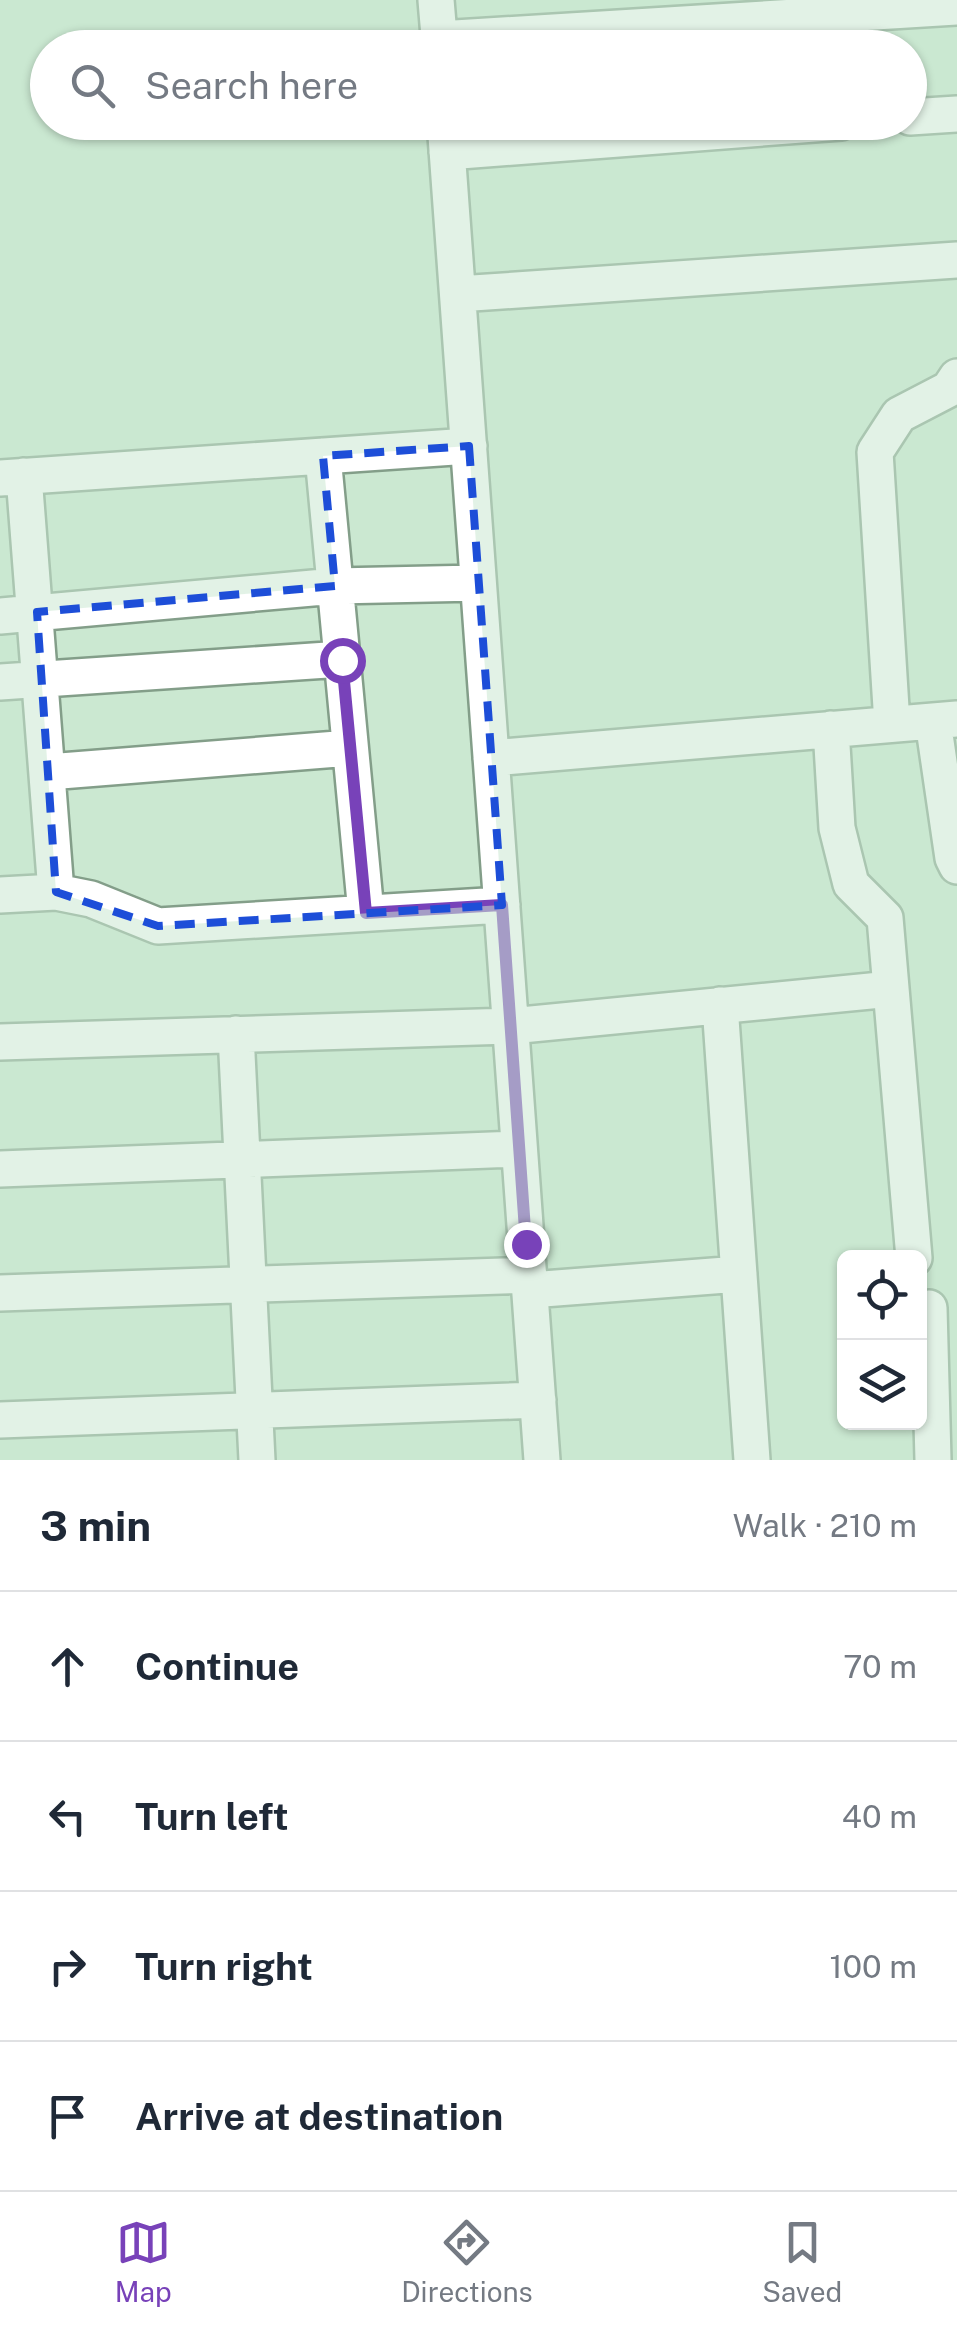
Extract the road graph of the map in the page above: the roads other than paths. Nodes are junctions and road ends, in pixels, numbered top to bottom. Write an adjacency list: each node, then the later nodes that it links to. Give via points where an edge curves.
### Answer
1 (436, 0): 3 (street)
2 (957, 7): 4 (street)
3 (439, 30)
4 (627, 30)
5 (957, 114): 6 (street)
6 (927, 116)
7 (446, 140): 9 (street)
8 (957, 260): 9 (street)
9 (458, 294): 11 (street)
10 (957, 377): 22 (street, via 949,389 900,415 875,452)
11 (468, 446): 12 (street); 14 (street)
12 (323, 456): 13 (street); 15 (street)
13 (12, 477): 16 (street)
14 (478, 583): 15 (street); 25 (street)
15 (335, 586): 16 (street); 18 (street)
16 (37, 612): 17 (street); 19 (street)
17 (0, 616)
18 (342, 660): 19 (street); 24 (street)
19 (42, 678): 20 (street); 26 (street)
20 (0, 682)
21 (945, 719): 22 (street); 27 (street)
22 (892, 724): 23 (street)
23 (830, 729): 25 (street); 32 (street, via 837,828 851,884 885,918)
24 (350, 748): 26 (street); 31 (street)
25 (491, 758): 30 (street)
26 (48, 772): 28 (street)
27 (957, 866)
28 (56, 892): 29 (street); 31 (street, via 158,926)
29 (0, 895)
30 (502, 905): 31 (street); 34 (street)
31 (366, 913)
32 (891, 988): 33 (street); 40 (street)
33 (720, 1005): 34 (street); 41 (street)
34 (511, 1026): 35 (street); 37 (street)
35 (236, 1034): 36 (street); 38 (street)
36 (0, 1042)
37 (519, 1148): 38 (street); 42 (street)
38 (242, 1158): 39 (street); 43 (street)
39 (0, 1168)
40 (913, 1250)
41 (739, 1274): 42 (street); 51 (street)
42 (529, 1283): 43 (street); 46 (street)
43 (248, 1284): 44 (street); 47 (street)
44 (0, 1293)
45 (935, 1303): 52 (street)
46 (538, 1400): 47 (street); 50 (street)
47 (254, 1410): 48 (street); 49 (street)
48 (0, 1420)
49 (257, 1460)
50 (542, 1460)
51 (752, 1460)
52 (933, 1460)

